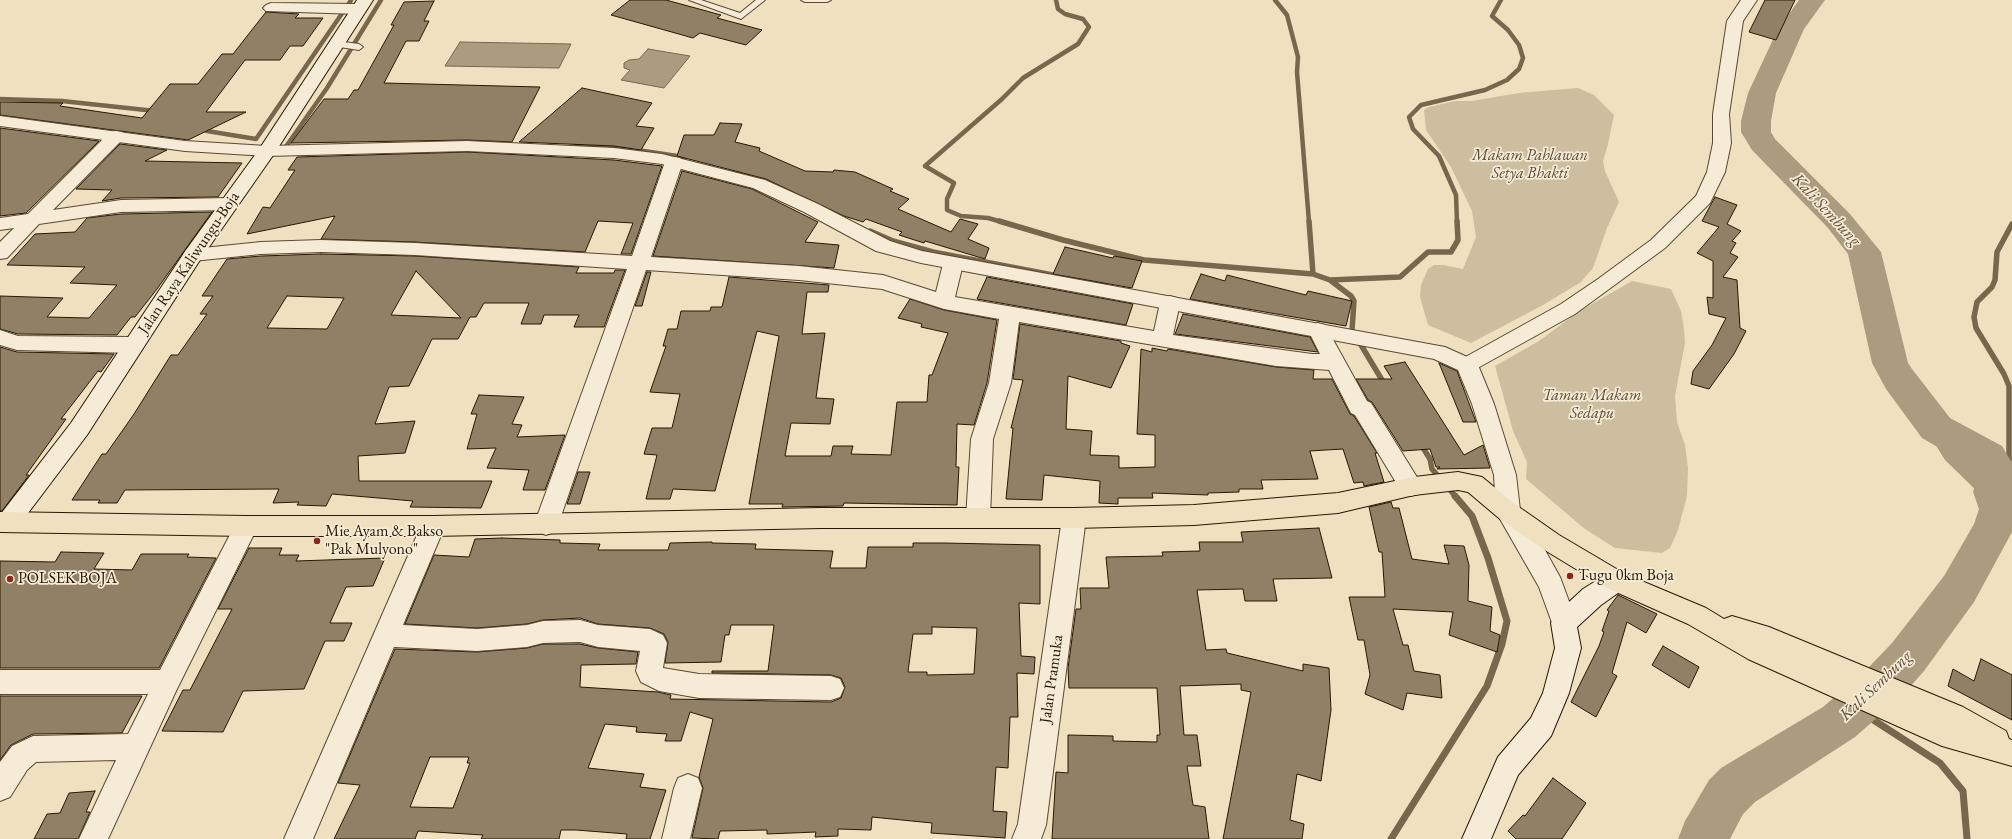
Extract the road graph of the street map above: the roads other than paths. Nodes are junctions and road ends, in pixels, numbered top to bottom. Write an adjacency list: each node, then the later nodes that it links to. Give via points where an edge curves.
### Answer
1 (693, 0): 2 (lane, via 741,16)
2 (761, 0)
3 (805, 0): 4 (lane)
4 (827, 0)
5 (1749, 0): 29 (street, via 1735,21 1721,114 1722,143 1716,172 1704,198 1658,244 1604,284 1568,309)
6 (362, 4): 7 (street); 8 (street, Jalan Raya Kaliwungu-Boja)
7 (271, 8)
8 (336, 44): 9 (lane); 12 (street, Jalan Raya Kaliwungu-Boja)
9 (359, 47)
10 (0, 121): 11 (street)
11 (116, 136): 12 (street, via 185,146); 15 (street)
12 (267, 151): 13 (street, via 467,146 614,153); 14 (street, Jalan Raya Kaliwungu-Boja)
13 (674, 162): 19 (street); 20 (street, via 759,184 812,208 883,246)
14 (229, 204): 15 (street, via 121,206); 18 (street, Jalan Raya Kaliwungu-Boja)
15 (33, 219): 16 (street); 17 (street)
16 (0, 224)
17 (0, 253)
18 (193, 255): 19 (street, via 261,248 321,246); 27 (street, Jalan Raya Kaliwungu-Boja)
19 (638, 264): 21 (street, via 799,273 883,282); 35 (street, via 576,448)
20 (953, 264): 21 (street); 22 (street)
21 (944, 302): 23 (street)
22 (1170, 303): 24 (street); 26 (street)
23 (1010, 313): 26 (street); 32 (street, via 1000,383 982,439)
24 (1325, 331): 28 (street); 29 (street, via 1438,352)
25 (0, 337): 27 (street, via 17,343)
26 (1158, 340): 28 (street, via 1276,358)
27 (133, 345): 34 (street, Jalan Raya Kaliwungu-Boja, via 79,430)
28 (1335, 362): 30 (street, via 1359,407 1363,409)
29 (1467, 365): 31 (street, via 1483,404 1505,475)
30 (1412, 487): 31 (main road, via 1458,481 1474,484); 33 (main road, via 1338,503 1274,509 1194,515)
31 (1508, 512): 38 (main road, via 1551,542); 39 (street, via 1550,585)
32 (978, 518): 33 (main road); 35 (main road, via 820,518)
33 (1074, 518): 53 (street, Jalan Pramuka, via 1032,825)
34 (3, 525): 36 (main road)
35 (546, 525): 37 (main road)
36 (246, 526): 37 (main road); 42 (street)
37 (432, 526): 40 (street)
38 (1616, 581): 39 (street, via 1592,597); 44 (main road)
39 (1564, 623): 54 (street, via 1568,648 1556,693 1541,727 1508,766)
40 (386, 635): 43 (street, via 477,640 527,636 543,632 580,631 598,636 650,640 655,646 650,674 664,680 699,686); 51 (street)
41 (0, 682): 42 (street)
42 (167, 682): 45 (street)
43 (830, 688)
44 (1952, 726): 46 (main road); 47 (main road)
45 (137, 747): 48 (street, via 33,749 16,761); 50 (street)
46 (2012, 749)
47 (2012, 753)
48 (0, 787)
49 (688, 788): 52 (street)
50 (93, 839)
51 (298, 839)
52 (676, 839)
53 (1026, 839)
54 (1476, 839)

